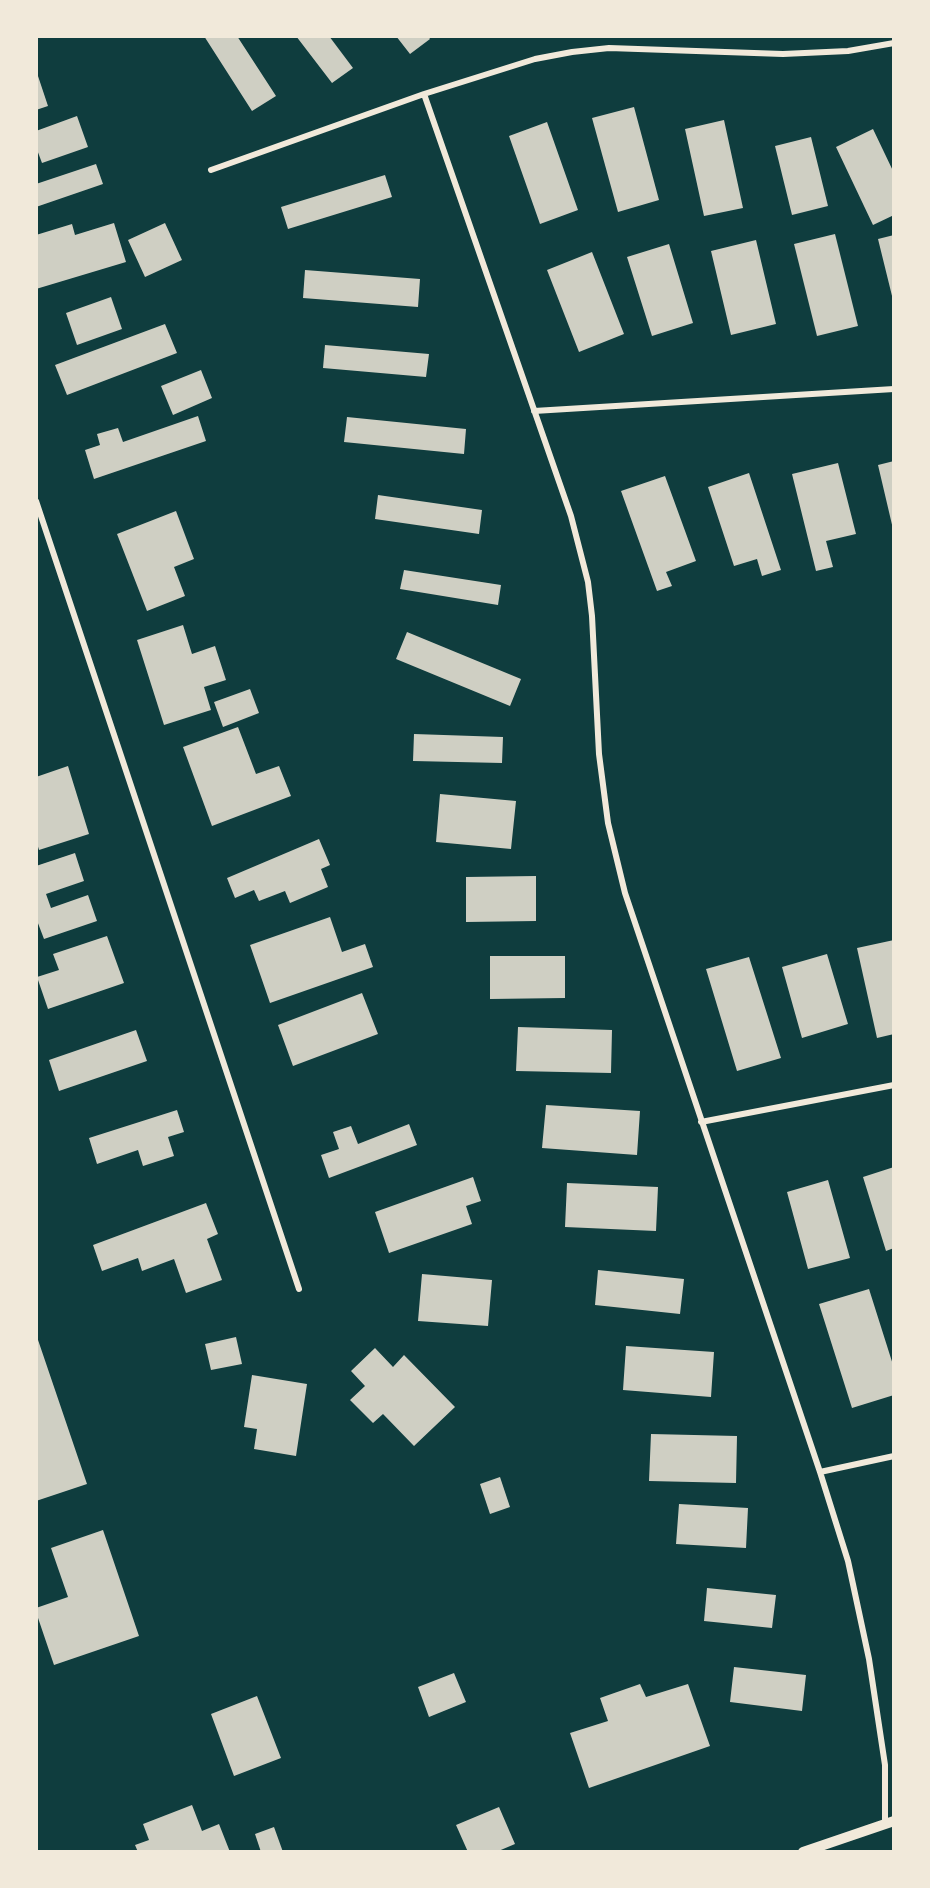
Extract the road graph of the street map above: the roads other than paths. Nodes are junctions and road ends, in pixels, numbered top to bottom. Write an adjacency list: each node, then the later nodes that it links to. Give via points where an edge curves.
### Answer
1 (894, 43): 2 (street, via 848,51 783,54 609,48 581,51 535,60)
2 (424, 94): 3 (street); 5 (street)
3 (211, 170)
4 (894, 389): 5 (street)
5 (534, 411): 8 (street, via 571,516 588,582 599,754 608,823 622,883)
6 (36, 501): 9 (street)
7 (894, 1085): 8 (street)
8 (701, 1122): 11 (street)
9 (299, 1289)
10 (894, 1456): 11 (street)
11 (820, 1472): 12 (street, via 848,1561 869,1659)
12 (890, 1822): 13 (street)
13 (802, 1852)

